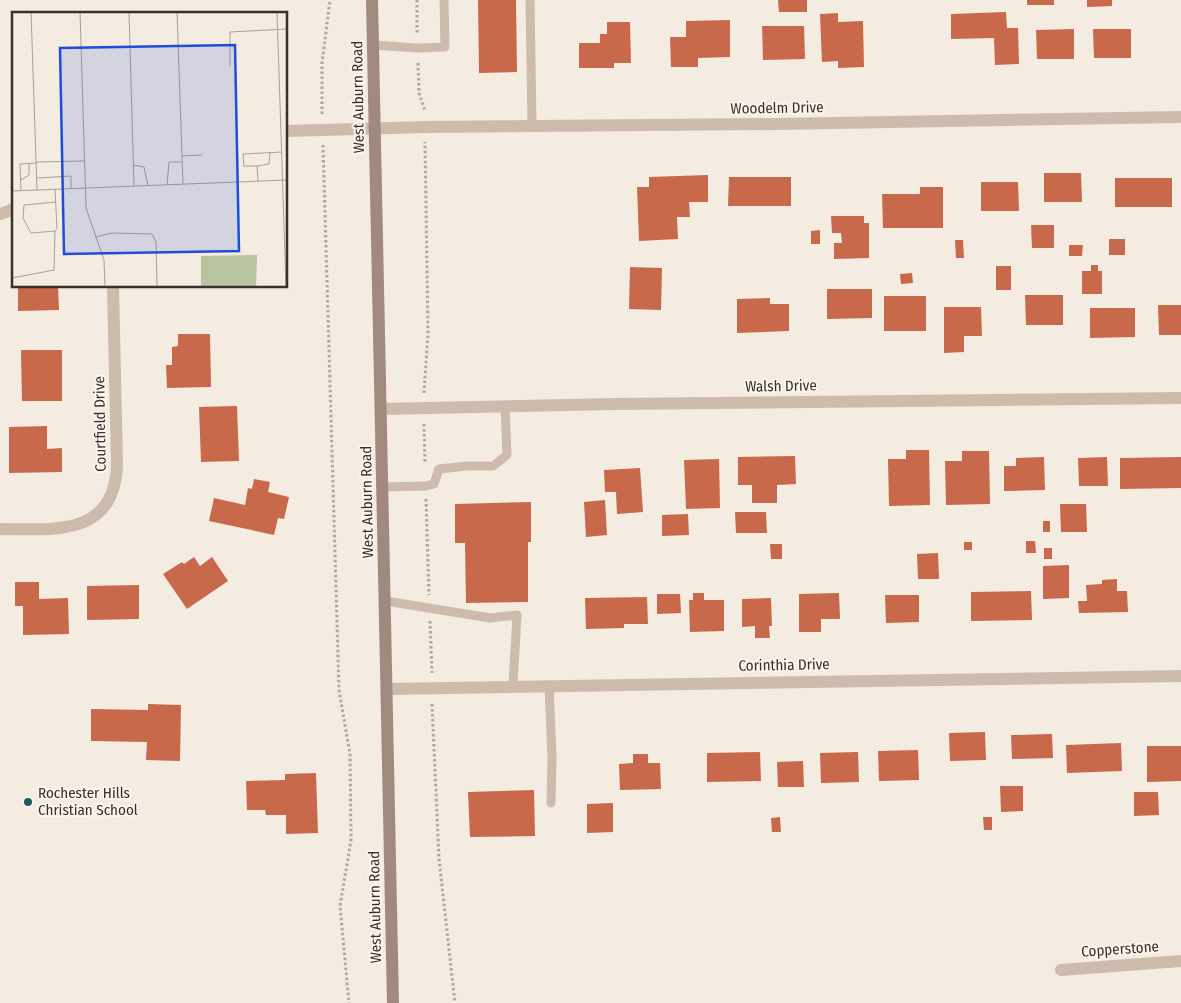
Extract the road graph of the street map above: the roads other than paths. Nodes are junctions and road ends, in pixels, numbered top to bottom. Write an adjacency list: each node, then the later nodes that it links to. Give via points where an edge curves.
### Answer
1 (372, 0): 4 (main road, West Auburn Road)
2 (444, 0): 4 (lane, via 445,47)
3 (530, 0): 6 (lane)
4 (373, 45): 7 (main road, West Auburn Road)
5 (1181, 117): 6 (street, Woodelm Drive)
6 (532, 125): 7 (street, Woodelm Drive)
7 (374, 129): 8 (street, Woodelm Drive); 14 (main road, West Auburn Road)
8 (288, 131)
9 (12, 210): 10 (street)
10 (0, 214)
11 (113, 288): 16 (street, Courtfield Drive, via 118,466 115,488 102,510 92,519 74,527)
12 (1181, 398): 13 (street, Walsh Drive)
13 (505, 406): 14 (street, Walsh Drive); 15 (lane, via 507,455 493,466 439,469 434,484)
14 (382, 409): 15 (main road, West Auburn Road)
15 (383, 488): 17 (main road, West Auburn Road)
16 (0, 529)
17 (386, 601): 19 (lane, via 490,618 517,615); 21 (main road, West Auburn Road)
18 (1181, 676): 20 (street, Corinthia Drive)
19 (514, 685): 20 (street, Corinthia Drive); 21 (street, Corinthia Drive)
20 (549, 685): 22 (lane)
21 (388, 689): 25 (main road, West Auburn Road)
22 (551, 803)
23 (1181, 961): 24 (street, Copperstone)
24 (1062, 970)
25 (393, 1003)

